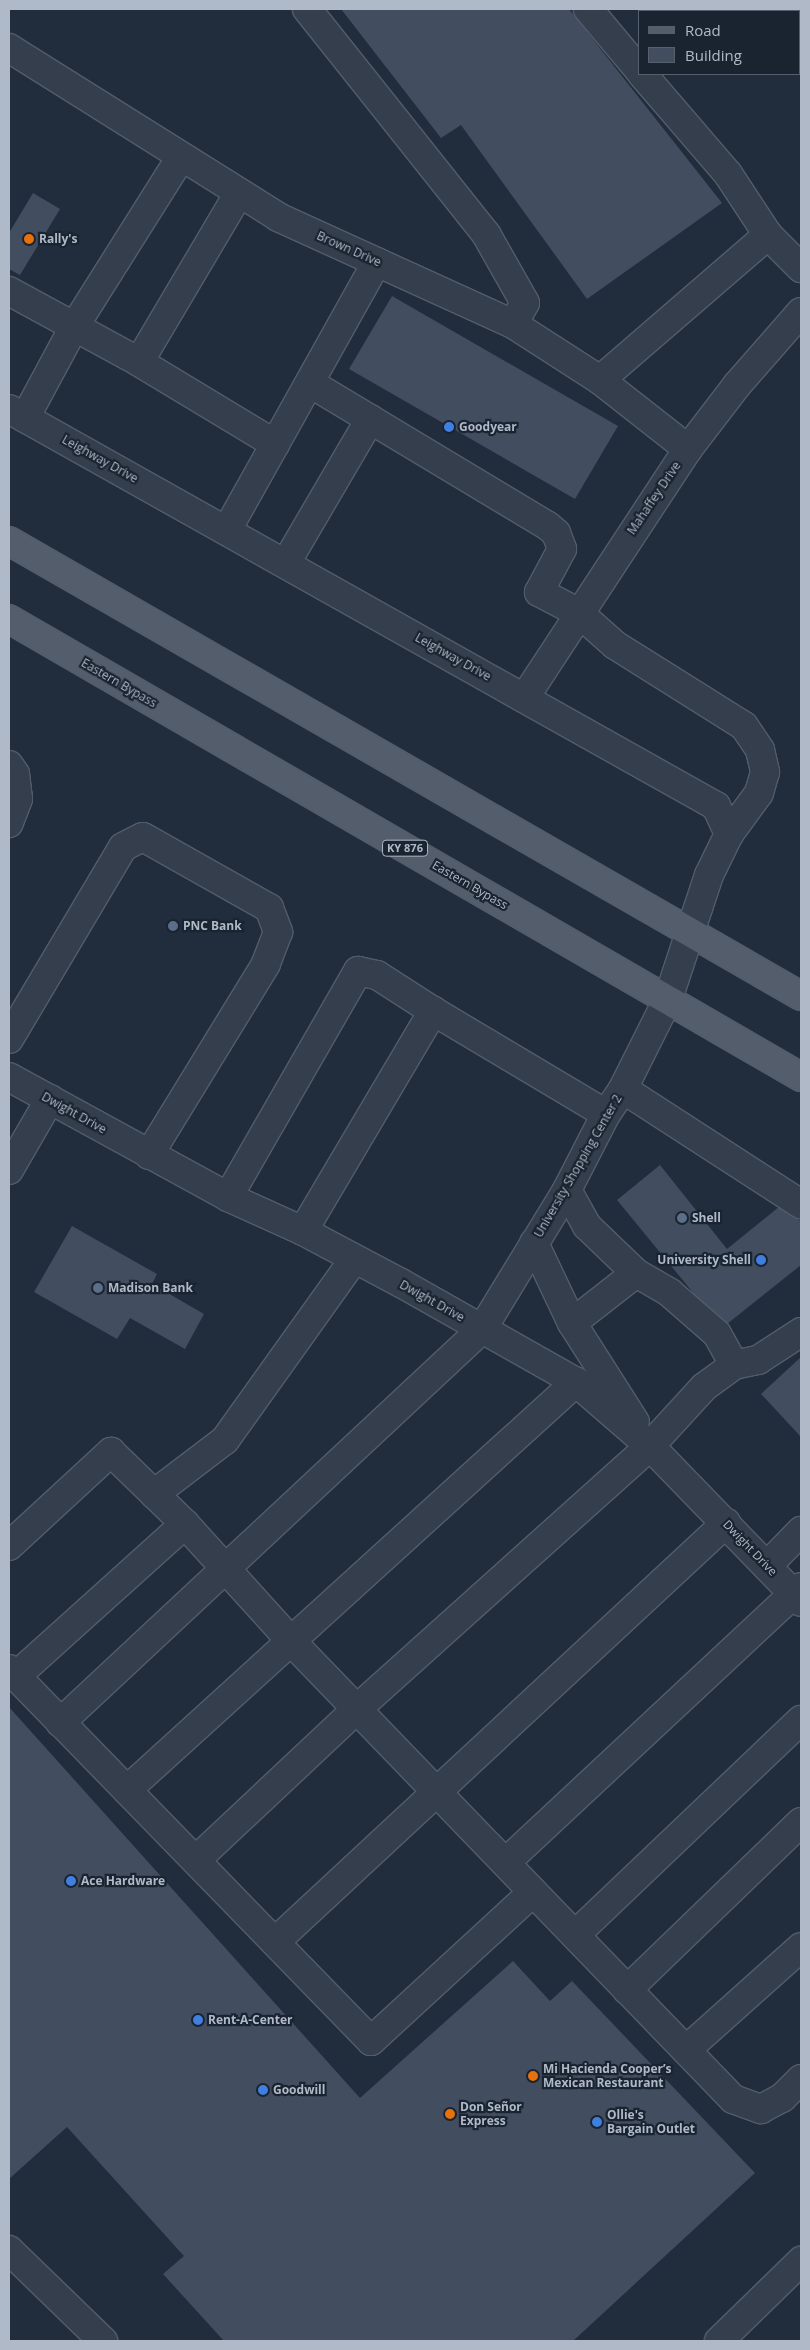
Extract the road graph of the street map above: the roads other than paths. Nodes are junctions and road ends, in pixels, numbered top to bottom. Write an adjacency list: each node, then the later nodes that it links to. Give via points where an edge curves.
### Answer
1 (307, 9): 13 (street, via 486,234 525,303)
2 (588, 9): 4 (street)
3 (9, 48): 6 (street, Brown Drive)
4 (638, 69)
5 (643, 75): 8 (street, via 728,174)
6 (181, 157): 7 (street, Brown Drive); 14 (street)
7 (239, 193): 9 (street, Brown Drive, via 278,217); 15 (street)
8 (768, 235): 10 (street); 16 (street)
9 (377, 262): 13 (street, Brown Drive); 17 (street)
10 (801, 268)
11 (9, 291): 14 (street)
12 (801, 312): 21 (street, Mahaffey Drive, via 737,385)
13 (513, 324): 16 (street, Brown Drive)
14 (74, 327): 15 (street); 18 (street)
15 (139, 362): 20 (street)
16 (600, 380): 21 (street, Brown Drive)
17 (310, 383): 19 (street); 20 (street)
18 (17, 413): 22 (street, Leighway Drive)
19 (370, 419): 24 (street); 25 (street, via 556,533 562,549 539,592)
20 (276, 444): 22 (street)
21 (688, 449): 25 (street, Mahaffey Drive)
22 (227, 530): 24 (street, Leighway Drive)
23 (9, 541): 31 (main road)
24 (286, 563): 27 (street, Leighway Drive)
25 (579, 613): 27 (street, Mahaffey Drive); 30 (street, via 615,645 744,726 760,750 765,772 759,793)
26 (9, 620): 33 (main road, Eastern Bypass / KY 876)
27 (525, 697): 30 (street, Leighway Drive, via 716,806)
28 (9, 765): 29 (street, via 16,774 18,799)
29 (9, 823)
30 (729, 834): 31 (street, via 709,876)
31 (691, 934): 32 (main road); 33 (street)
32 (801, 996)
33 (668, 999): 37 (main road, Eastern Bypass / KY 876); 38 (street, University Shopping Center 2)
34 (433, 1011): 40 (street); 44 (street, via 376,975 358,971); 46 (street)
35 (9, 1039): 41 (street, via 123,847 143,837 270,908 278,932 266,964)
36 (9, 1077): 39 (street, Dwight Drive)
37 (801, 1077)
38 (623, 1089): 40 (street, University Shopping Center 2); 45 (street)
39 (50, 1099): 41 (street, Dwight Drive); 42 (street)
40 (606, 1114): 43 (street, University Shopping Center 2)
41 (149, 1154): 44 (street, Dwight Drive)
42 (9, 1170)
43 (567, 1190): 47 (street, University Shopping Center 2); 49 (street, via 587,1226)
44 (228, 1197): 46 (street, Dwight Drive)
45 (801, 1204)
46 (303, 1231): 48 (street, Dwight Drive)
47 (534, 1243): 50 (street); 51 (street, University Shopping Center 2)
48 (354, 1259): 51 (street, Dwight Drive); 56 (street, via 225,1440)
49 (636, 1273): 50 (street); 53 (street, via 670,1293 718,1334)
50 (572, 1323): 55 (street)
51 (482, 1329): 54 (street, Dwight Drive); 62 (street, University Shopping Center 2)
52 (801, 1332): 53 (street, via 758,1360)
53 (734, 1364): 55 (street, via 704,1387)
54 (576, 1382): 55 (street, Dwight Drive); 64 (street)
55 (650, 1446): 57 (street, Dwight Drive); 66 (street)
56 (154, 1494): 58 (street); 60 (street, via 110,1452)
57 (726, 1523): 61 (street, Dwight Drive); 70 (street)
58 (185, 1524): 62 (street); 65 (street)
59 (801, 1531): 61 (street)
60 (9, 1546)
61 (768, 1566): 63 (street, Dwight Drive)
62 (224, 1570): 64 (street); 68 (street, University Shopping Center 2)
63 (799, 1594): 73 (street)
64 (290, 1640): 66 (street); 69 (street)
65 (12, 1673): 68 (street)
66 (358, 1708): 70 (street); 72 (street)
67 (801, 1720): 75 (street)
68 (60, 1723): 69 (street)
69 (127, 1790): 72 (street)
70 (438, 1792): 73 (street); 76 (street)
71 (801, 1822): 78 (street)
72 (196, 1860): 76 (street)
73 (506, 1862): 74 (street)
74 (533, 1892): 75 (street); 76 (street, via 371,2041)
75 (575, 1935): 78 (street)
76 (275, 1942)
77 (801, 1947): 79 (street)
78 (627, 1990): 79 (street)
79 (686, 2050): 80 (street, via 733,2100 761,2109 782,2098)
80 (801, 2079)
81 (9, 2250): 83 (street)
82 (801, 2261): 84 (street)
83 (103, 2341)
84 (719, 2341)

